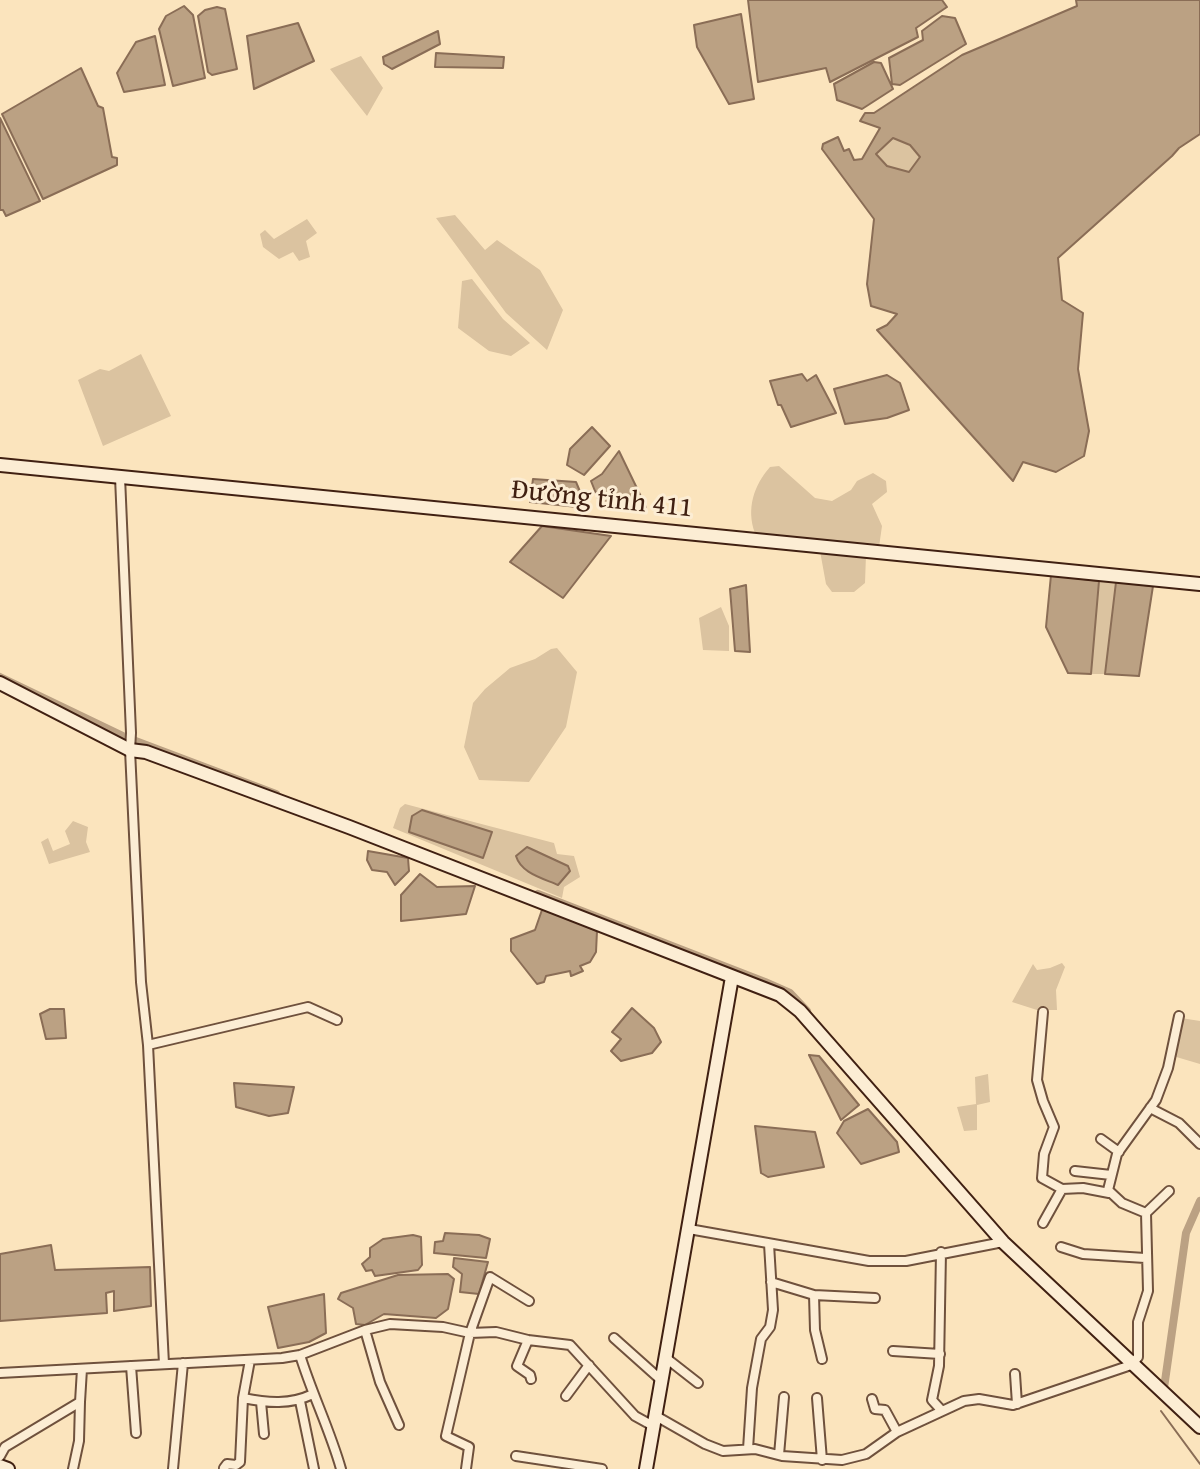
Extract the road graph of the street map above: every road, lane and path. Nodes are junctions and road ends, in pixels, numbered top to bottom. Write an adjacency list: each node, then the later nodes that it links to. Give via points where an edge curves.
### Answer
1 (0, 465): 2 (main road, Đường tỉnh 411)
2 (120, 477): 3 (main road, Đường tỉnh 411); 5 (street)
3 (1200, 584)
4 (0, 683): 5 (main road)
5 (130, 750): 6 (main road, via 349,827); 10 (street)
6 (732, 977): 22 (main road); 23 (main road, via 780,995 800,1011)
7 (1043, 1012): 17 (street, via 1037,1080 1054,1127 1042,1178)
8 (1179, 1016): 11 (street, via 1168,1068)
9 (337, 1020): 10 (street, via 308,1007)
10 (148, 1045): 44 (street)
11 (1150, 1108): 13 (street, via 1179,1123); 14 (street)
12 (1101, 1139): 14 (street)
13 (1200, 1144)
14 (1119, 1152): 16 (street)
15 (1075, 1171): 16 (street)
16 (1111, 1175): 19 (street)
17 (1062, 1189): 19 (street); 21 (street)
18 (1169, 1191): 20 (street)
19 (1109, 1193): 20 (street)
20 (1146, 1213): 27 (street)
21 (1043, 1223)
22 (689, 1229): 24 (street); 39 (main road)
23 (1003, 1242): 26 (street); 42 (main road)
24 (769, 1244): 26 (street, via 869,1261 906,1261); 28 (street)
25 (1061, 1247): 27 (street, via 1083,1254)
26 (941, 1252): 37 (street)
27 (1145, 1258): 42 (street, via 1148,1291)
28 (771, 1282): 29 (street); 70 (street, via 773,1310 761,1339 752,1388)
29 (814, 1295): 30 (street); 40 (street)
30 (875, 1298)
31 (529, 1301): 33 (street, via 490,1277)
32 (365, 1330): 33 (street, via 390,1324); 38 (street); 65 (street)
33 (470, 1333): 35 (street, via 496,1332); 82 (street, via 446,1436 468,1446)
34 (614, 1338): 51 (street)
35 (528, 1340): 45 (street, via 570,1345); 50 (street, via 517,1366)
36 (893, 1351): 37 (street)
37 (940, 1354): 63 (street, via 932,1400)
38 (300, 1355): 41 (street); 53 (street)
39 (666, 1358): 51 (main road); 52 (street)
40 (822, 1359)
41 (250, 1360): 43 (street); 56 (street)
42 (1134, 1361): 62 (street); 66 (main road)
43 (183, 1363): 44 (street); 79 (street)
44 (164, 1364): 46 (street)
45 (589, 1365): 54 (street); 64 (street, via 635,1416)
46 (131, 1366): 47 (street); 68 (street)
47 (82, 1369): 48 (street); 60 (street)
48 (0, 1373)
49 (1015, 1374): 62 (street)
50 (531, 1379)
51 (661, 1380): 64 (main road)
52 (698, 1383)
53 (313, 1394): 59 (street); 81 (street)
54 (566, 1396)
55 (784, 1397): 71 (street)
56 (243, 1398): 61 (street); 76 (street, via 240,1462)
57 (817, 1398): 74 (street)
58 (872, 1399): 67 (street)
59 (300, 1401): 61 (street); 80 (street)
60 (80, 1402): 72 (street, via 5,1447); 78 (street)
61 (261, 1402): 69 (street)
62 (1017, 1404): 63 (street, via 972,1399)
63 (942, 1411): 67 (street)
64 (656, 1422): 70 (street, via 713,1448); 84 (main road)
65 (399, 1425)
66 (1200, 1427)
67 (897, 1432): 74 (street, via 866,1454)
68 (136, 1433)
69 (264, 1434)
70 (748, 1449): 71 (street)
71 (779, 1455): 74 (street)
72 (0, 1456)
73 (516, 1456): 83 (street)
74 (822, 1460)
75 (0, 1466): 77 (main road)
76 (224, 1468)
77 (8, 1469)
78 (73, 1469)
79 (173, 1469)
80 (314, 1469)
81 (341, 1469)
82 (466, 1469)
83 (602, 1469)
84 (646, 1469)

